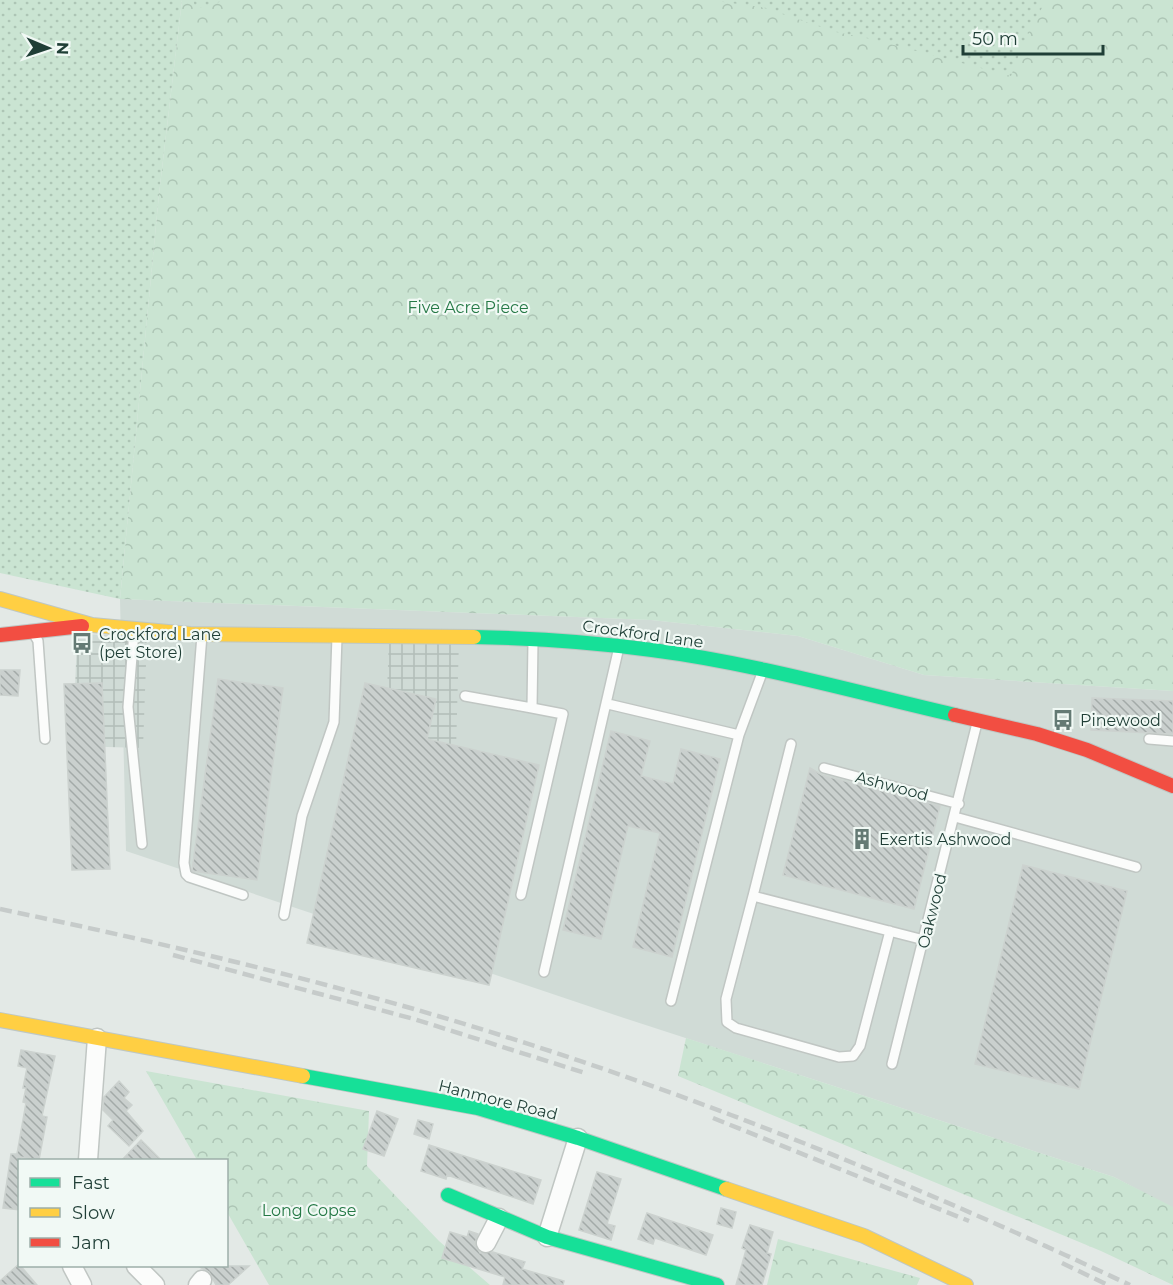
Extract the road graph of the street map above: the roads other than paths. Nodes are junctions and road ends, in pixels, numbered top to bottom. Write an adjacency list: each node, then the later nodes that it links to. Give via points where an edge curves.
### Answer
1 (0, 599): 2 (street, Crockford Lane)
2 (22, 604): 3 (street, Crockford Lane); 5 (lane)
3 (92, 625): 4 (street, Crockford Lane); 5 (street, Crockford Lane)
4 (134, 629): 7 (street, Crockford Lane); 25 (lane, via 128,707)
5 (33, 632): 6 (street, Crockford Lane); 17 (lane, via 38,641)
6 (0, 635)
7 (202, 635): 8 (street, Crockford Lane); 27 (lane, via 184,863 189,877)
8 (338, 637): 9 (street, Crockford Lane); 30 (lane, via 334,722 302,816)
9 (533, 638): 10 (street, Crockford Lane); 14 (lane)
10 (620, 645): 11 (street, Crockford Lane); 13 (lane)
11 (763, 671): 15 (street, Crockford Lane); 16 (lane)
12 (465, 696): 14 (lane)
13 (608, 704): 16 (lane); 33 (lane)
14 (532, 708): 28 (lane, via 563,714)
15 (978, 721): 22 (street, Crockford Lane, via 1077,747); 23 (lane, Oakwood)
16 (739, 735): 34 (lane)
17 (45, 739)
18 (1149, 739): 19 (lane)
19 (1173, 741)
20 (791, 744): 29 (lane)
21 (824, 768): 23 (lane, Ashwood)
22 (1173, 786)
23 (959, 804): 24 (lane, Oakwood)
24 (955, 817): 26 (lane); 32 (lane, Oakwood)
25 (142, 844)
26 (1136, 867)
27 (243, 895)
28 (521, 895)
29 (753, 896): 31 (lane); 31 (lane, via 726,999 727,1022 736,1028 839,1057 853,1056 860,1046)
30 (284, 915)
31 (890, 932): 32 (lane)
32 (924, 940): 37 (lane, Oakwood)
33 (544, 972)
34 (672, 1000)
35 (0, 1020): 36 (street, Hanmore Road)
36 (97, 1038): 38 (street, Hanmore Road, via 478,1108); 39 (street)
37 (892, 1064)
38 (578, 1138): 42 (street); 49 (street, Hanmore Road, via 864,1236)
39 (88, 1159)
40 (448, 1195): 41 (street)
41 (499, 1218): 42 (street); 43 (street)
42 (547, 1237): 48 (street)
43 (486, 1242)
44 (73, 1267): 46 (street)
45 (137, 1267): 47 (street)
46 (82, 1285)
47 (155, 1285)
48 (717, 1285)
49 (966, 1285)

